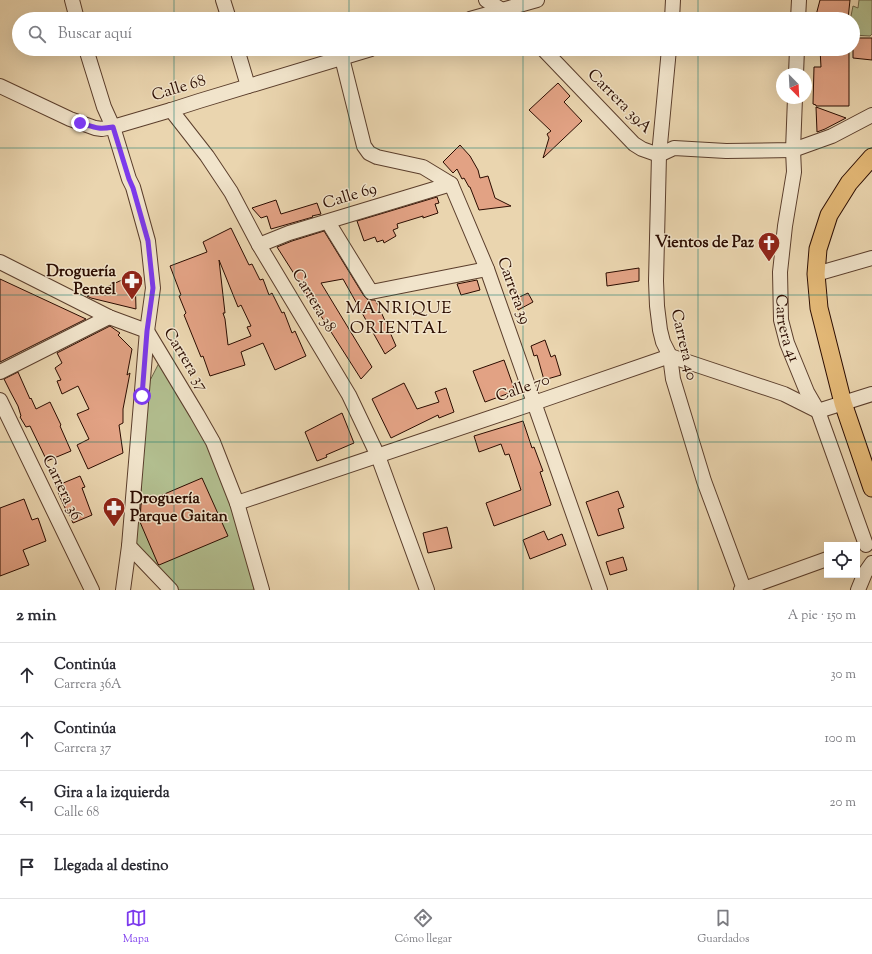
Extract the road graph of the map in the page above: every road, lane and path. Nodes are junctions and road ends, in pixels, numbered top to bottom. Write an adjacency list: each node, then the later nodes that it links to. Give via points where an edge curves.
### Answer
1 (72, 0): 8 (street)
2 (223, 0): 9 (street)
3 (486, 0): 7 (street)
4 (537, 0): 7 (street)
5 (673, 0): 12 (street)
6 (799, 0): 13 (street)
7 (502, 10): 10 (street); 11 (street)
8 (75, 12)
9 (227, 12)
10 (495, 12)
11 (504, 12)
12 (672, 12)
13 (798, 12)
14 (88, 56): 27 (street, Carrera 37)
15 (239, 56): 23 (street)
16 (348, 56): 20 (street, Calle 68)
17 (550, 56): 29 (street, Carrera 39A, via 634,144)
18 (668, 56): 29 (street, Carrera 40)
19 (797, 56): 21 (street)
20 (342, 58): 23 (street, Calle 68); 31 (street, via 364,146 369,153 422,167)
21 (796, 68)
22 (0, 86): 27 (street, Calle 68, via 80,123 102,129)
23 (248, 86): 25 (street, Calle 68)
24 (795, 104): 28 (street, Carrera 41)
25 (171, 110): 27 (street, Calle 68); 33 (street, Carrera 38, via 208,156 231,192)
26 (872, 115): 28 (street, via 832,136)
27 (113, 127): 39 (street, Carrera 37, via 148,241 153,288)
28 (793, 150): 29 (street, via 726,151 674,148); 46 (street, Carrera 41, via 794,172 780,272 781,320 787,343 807,392)
29 (659, 155): 40 (street, Carrera 40, via 657,306 663,342)
30 (872, 157): 37 (main road, via 849,183 829,215 818,249)
31 (451, 184): 32 (street, Calle 69); 36 (street, Carrera 39)
32 (328, 222): 33 (street, Calle 69); 36 (street, via 371,292)
33 (259, 245): 47 (street, Carrera 38, via 349,396)
34 (872, 258): 37 (street)
35 (0, 262): 38 (street)
36 (487, 269): 44 (street, Carrera 39)
37 (816, 274): 45 (main road, via 820,308)
38 (109, 317): 39 (street); 41 (street)
39 (147, 331): 49 (street, Carrera 37, via 213,442); 50 (street)
40 (670, 356): 44 (street, Calle 70); 46 (street, via 784,394); 54 (street, Carrera 40, via 673,379 704,481)
41 (0, 372)
42 (872, 394): 45 (street)
43 (0, 400): 55 (street, Carrera 36)
44 (534, 403): 47 (street, Calle 70); 60 (street, Carrera 39)
45 (844, 403): 46 (street); 48 (main road)
46 (818, 411): 51 (street, Carrera 41)
47 (378, 456): 49 (street, Calle 70); 59 (street, Carrera 38)
48 (872, 488)
49 (237, 503): 58 (street, Carrera 37)
50 (129, 546): 56 (street); 57 (street)
51 (865, 546)
52 (824, 560): 54 (street)
53 (872, 563): 61 (street)
54 (742, 589)
55 (92, 590)
56 (123, 590)
57 (171, 590)
58 (262, 590)
59 (427, 590)
60 (600, 590)
61 (858, 590)

